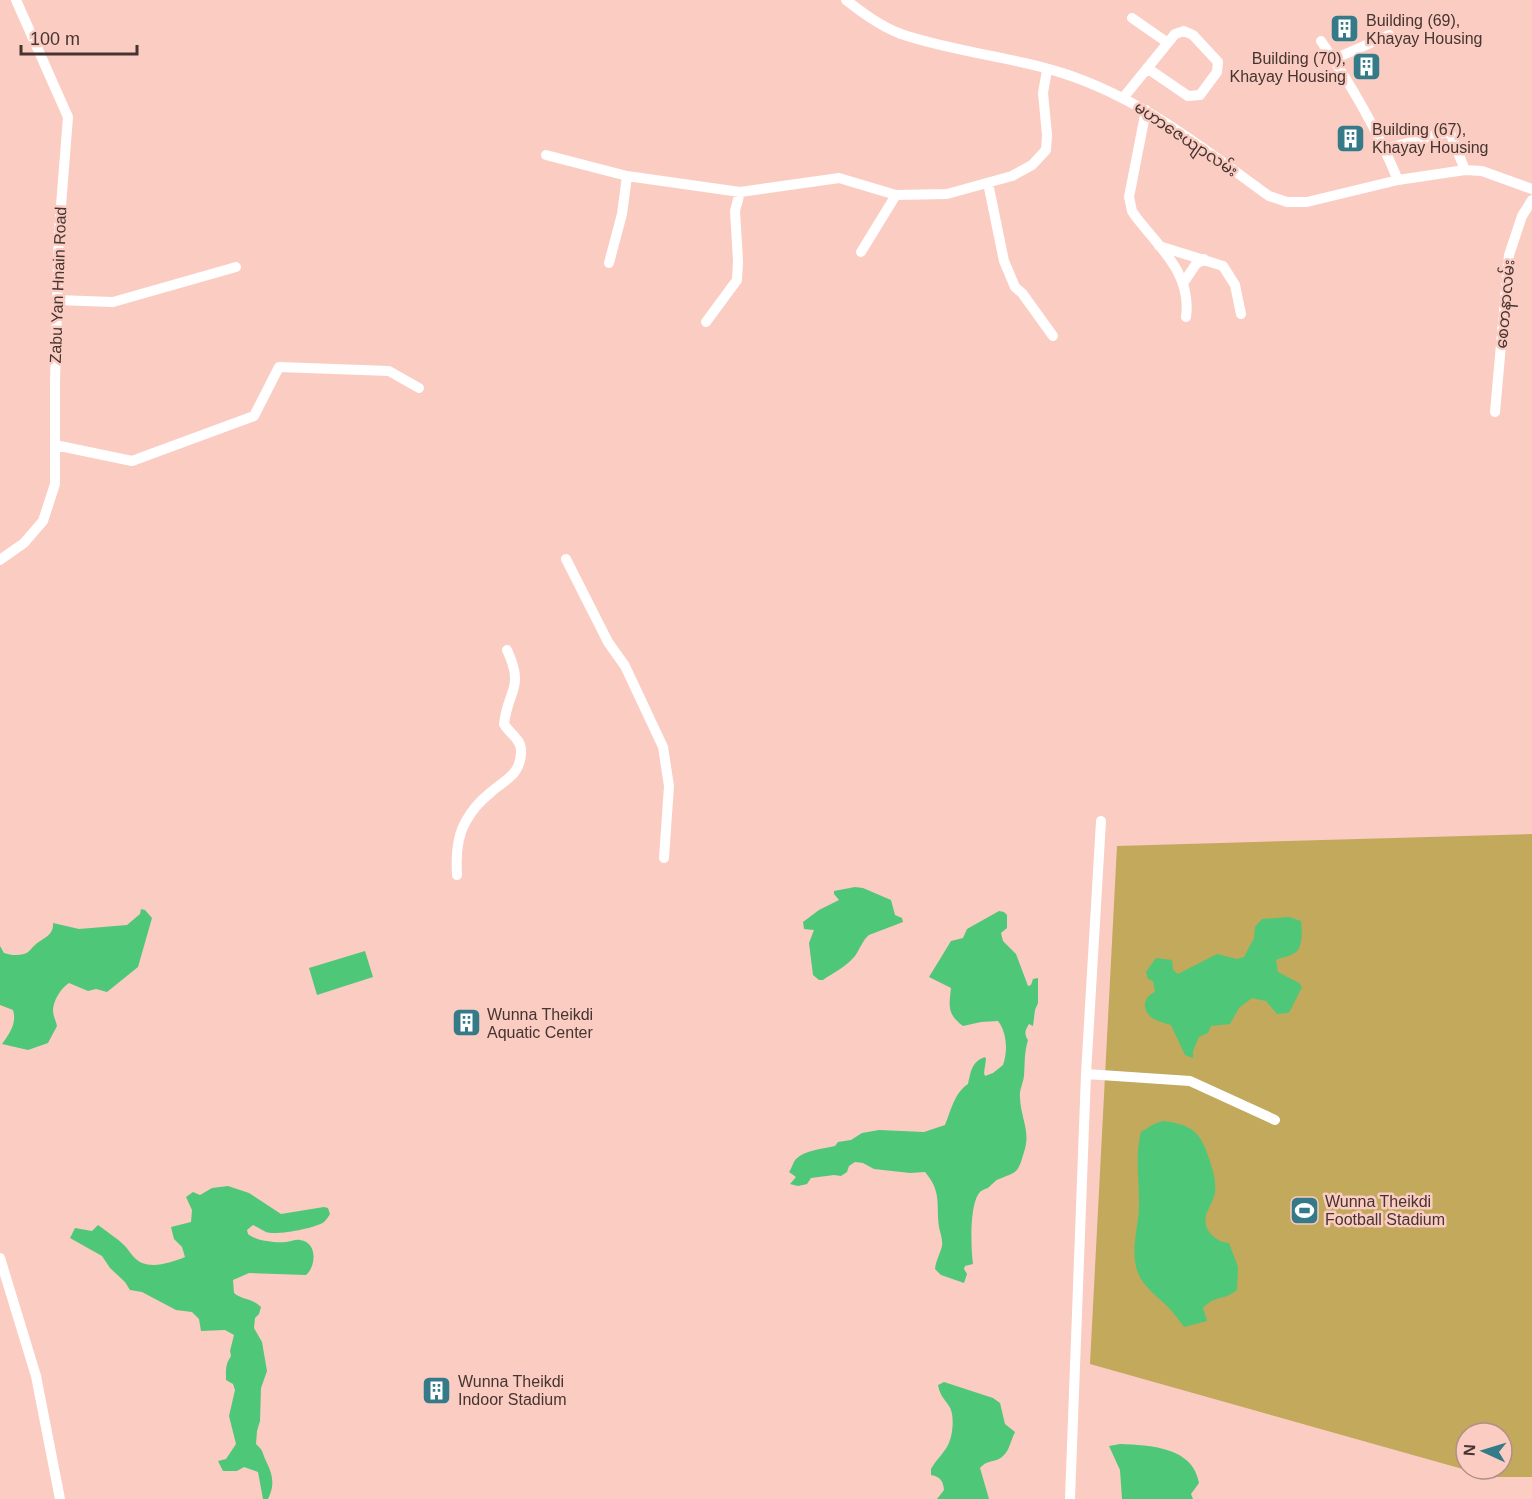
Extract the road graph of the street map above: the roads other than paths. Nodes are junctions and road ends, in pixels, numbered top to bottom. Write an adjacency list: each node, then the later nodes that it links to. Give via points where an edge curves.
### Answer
1 (16, 0): 28 (street, Zabu Yan Hnain Road, via 68,117)
2 (846, 0): 9 (street, မဟာဇေယျာလမ်း, via 869,18 899,33)
3 (1132, 18): 6 (street)
4 (1389, 35): 7 (street)
5 (1321, 41): 7 (street)
6 (1168, 43): 8 (street); 8 (street, via 1184,31 1193,35 1218,62 1217,72 1200,94 1188,96)
7 (1334, 59): 12 (street)
8 (1147, 68): 10 (street)
9 (1047, 70): 10 (street, မဟာဇေယျာလမ်း, via 1072,76); 17 (street, via 1043,93 1046,150 1032,165)
10 (1123, 98): 11 (street, မဟာဇေယျာလမ်း)
11 (1146, 110): 16 (street, မဟာဇေယျာလမ်း, via 1269,196 1287,202 1307,202); 22 (street, via 1129,197 1132,211)
12 (1385, 149): 14 (street, via 1447,132); 16 (street)
13 (546, 155): 15 (street)
14 (1465, 170): 16 (street, မဟာဇေယျာလမ်း); 18 (street, မဟာဇေယျာလမ်း, via 1482,171)
15 (627, 176): 19 (street); 25 (street)
16 (1398, 180)
17 (988, 183): 20 (street, via 947,194); 32 (street, via 1011,278)
18 (1532, 189)
19 (740, 192): 20 (street, via 839,178); 31 (street, via 735,211 737,279)
20 (896, 195): 23 (street)
21 (1532, 200): 34 (street, စေတနာလမ်း, via 1522,216 1509,255)
22 (1158, 245): 24 (street); 27 (street)
23 (861, 252)
24 (1204, 259): 27 (street); 29 (street, via 1223,266 1228,273 1235,285)
25 (609, 263)
26 (236, 267): 28 (street, via 113,302)
27 (1184, 282): 30 (street)
28 (57, 300): 35 (street, Zabu Yan Hnain Road)
29 (1241, 314)
30 (1186, 317)
31 (706, 322)
32 (1053, 336)
33 (419, 388): 35 (street, via 389,371 279,368 254,416 132,461)
34 (1495, 412)
35 (55, 445): 37 (street, Zabu Yan Hnain Road, via 55,484 43,521 24,543)
36 (566, 559): 40 (street, via 663,747 669,786)
37 (0, 560)
38 (507, 650): 41 (street, via 515,667 516,682 504,724 522,748 520,759 508,781 491,791 464,823)
39 (1101, 821): 42 (street)
40 (664, 858)
41 (456, 876)
42 (1086, 1074): 43 (street, via 1190,1081); 46 (street)
43 (1275, 1120)
44 (0, 1258): 45 (street, via 36,1376)
45 (60, 1499)
46 (1070, 1499)

